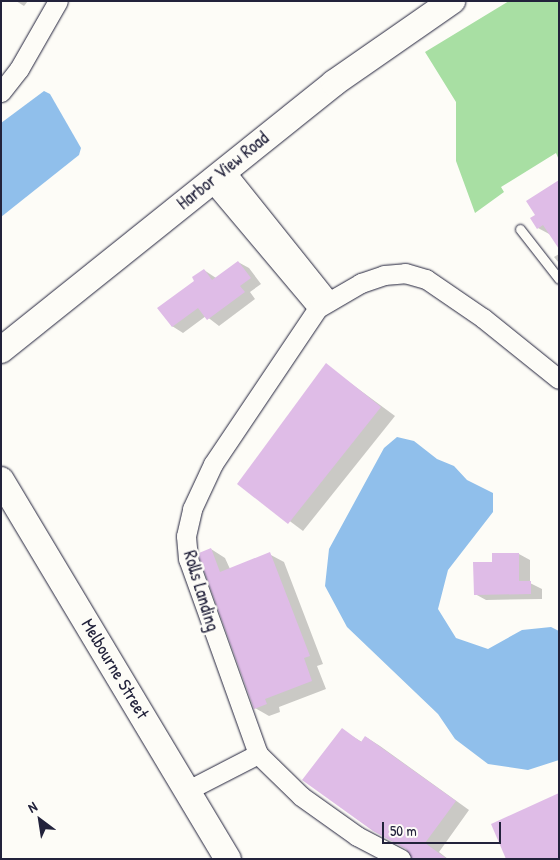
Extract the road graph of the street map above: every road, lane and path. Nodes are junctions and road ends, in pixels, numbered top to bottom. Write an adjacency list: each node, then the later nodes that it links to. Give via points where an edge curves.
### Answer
1 (58, 1): 3 (street, via 19,69)
2 (452, 1): 4 (main road, Harbor View Road, via 334,84)
3 (1, 92)
4 (217, 176): 7 (street); 8 (main road, Harbor View Road)
5 (520, 229): 6 (lane)
6 (559, 279)
7 (324, 305): 9 (street, via 384,275 405,273 426,278 483,318); 11 (street, Rolls Landing, via 213,464 192,509 186,536 188,559)
8 (1, 350)
9 (559, 379)
10 (1, 480): 12 (main road, Melbourne Street)
11 (258, 754): 12 (street); 14 (street, Rolls Landing, via 301,796 357,836)
12 (188, 790): 13 (main road, Melbourne Street)
13 (228, 859)
14 (401, 859)

